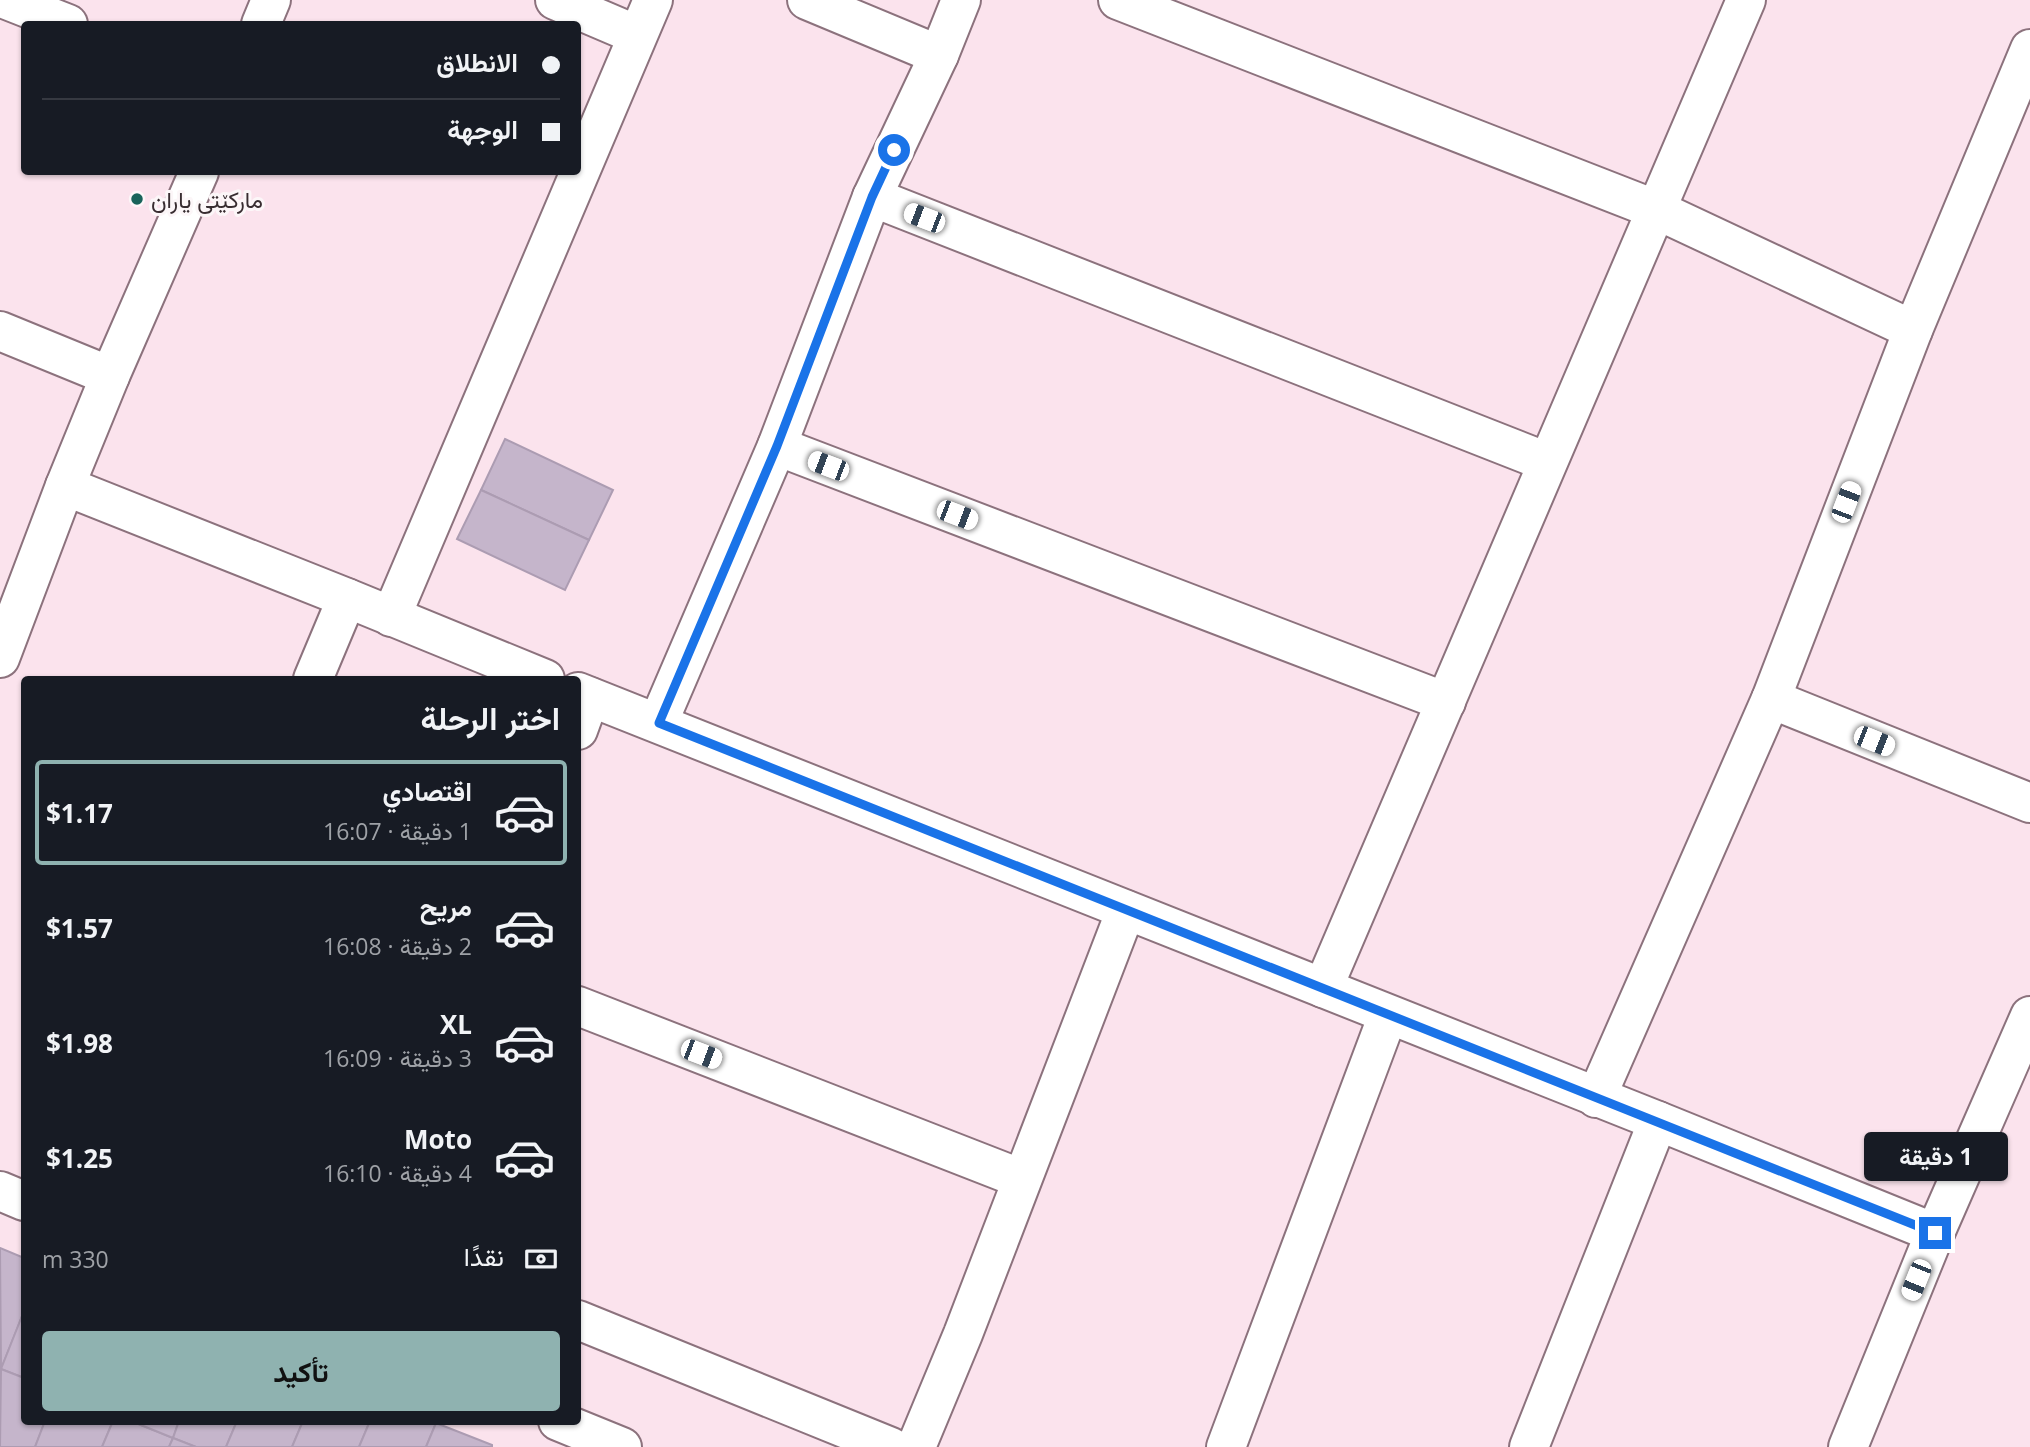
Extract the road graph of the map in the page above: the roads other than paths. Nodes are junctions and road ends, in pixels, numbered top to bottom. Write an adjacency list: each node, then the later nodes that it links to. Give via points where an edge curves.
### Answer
1 (7, 0): 9 (street)
2 (271, 0): 10 (street)
3 (555, 0): 11 (street)
4 (653, 0): 11 (street)
5 (807, 0): 13 (street)
6 (961, 0): 13 (street)
7 (1118, 0): 18 (street)
8 (1746, 0): 18 (street)
9 (60, 21)
10 (262, 21)
11 (637, 35): 14 (street)
12 (2030, 49): 19 (street)
13 (939, 55): 17 (street)
14 (581, 167)
15 (197, 175): 21 (street)
16 (578, 175): 26 (street)
17 (872, 197): 22 (street); 23 (street)
18 (1657, 210): 19 (street); 23 (street)
19 (1913, 330): 30 (street)
20 (0, 331): 21 (street)
21 (110, 376): 24 (street)
22 (777, 446): 31 (street); 33 (street)
23 (1547, 462): 31 (street)
24 (65, 486): 25 (street); 27 (street)
25 (346, 598): 26 (street); 28 (street)
26 (391, 617): 29 (street)
27 (1, 652)
28 (314, 676)
29 (538, 676)
30 (1771, 699): 34 (street); 41 (street)
31 (1446, 702): 36 (street)
32 (582, 707): 33 (street)
33 (659, 723): 35 (street)
34 (2030, 803)
35 (1126, 910): 36 (street); 43 (street)
36 (1323, 988): 38 (street)
37 (581, 1007): 43 (street)
38 (1388, 1015): 41 (street); 52 (street)
39 (2030, 1016): 40 (street)
40 (2017, 1084): 46 (street)
41 (1596, 1098): 42 (street)
42 (1658, 1121): 46 (street); 53 (street)
43 (1022, 1179): 51 (street)
44 (0, 1191): 45 (street)
45 (21, 1200)
46 (1935, 1233): 54 (street)
47 (581, 1321): 50 (street)
48 (568, 1425): 49 (street)
49 (622, 1447)
50 (891, 1447)
51 (916, 1447)
52 (1226, 1447)
53 (1529, 1447)
54 (1848, 1447)

